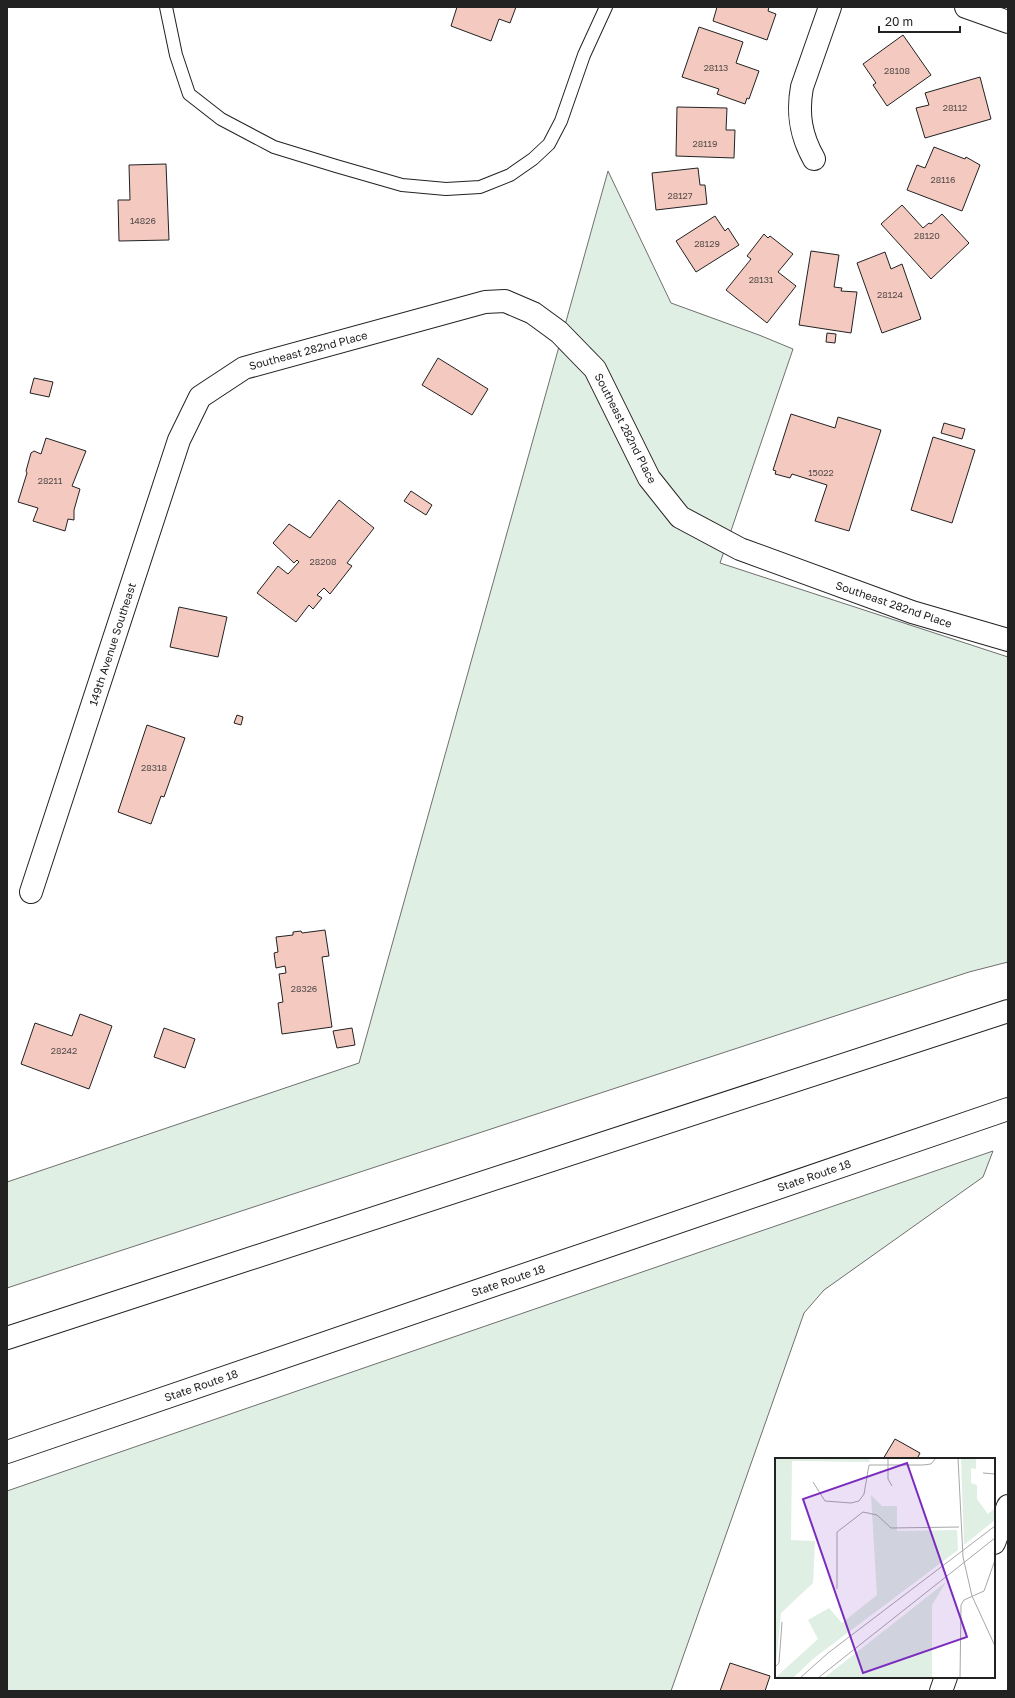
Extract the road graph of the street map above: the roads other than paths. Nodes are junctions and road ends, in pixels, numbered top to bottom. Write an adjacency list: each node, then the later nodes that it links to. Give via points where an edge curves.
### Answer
1 (166, 7): 2 (lane, via 176,55 189,94 221,119 274,147 402,185 446,189 480,187 510,175 549,144 561,121 584,55)
2 (606, 7)
3 (830, 7): 6 (main road, via 802,87 800,100 801,130)
4 (966, 7): 5 (main road)
5 (1008, 22)
6 (814, 159)
7 (200, 397): 8 (main road, Southeast 282nd Place, via 244,368 485,302 504,301 533,313 559,332 595,369 649,478 680,518 740,549 912,612); 9 (main road, 149th Avenue Southeast, via 179,440)
8 (1008, 640)
9 (31, 892)
10 (1008, 1011): 12 (main road)
11 (1008, 1109): 13 (main road, State Route 18)
12 (7, 1338)
13 (7, 1452)
14 (1008, 1506): 15 (main road)
15 (995, 1540)
16 (946, 1678): 17 (main road)
17 (942, 1691)

